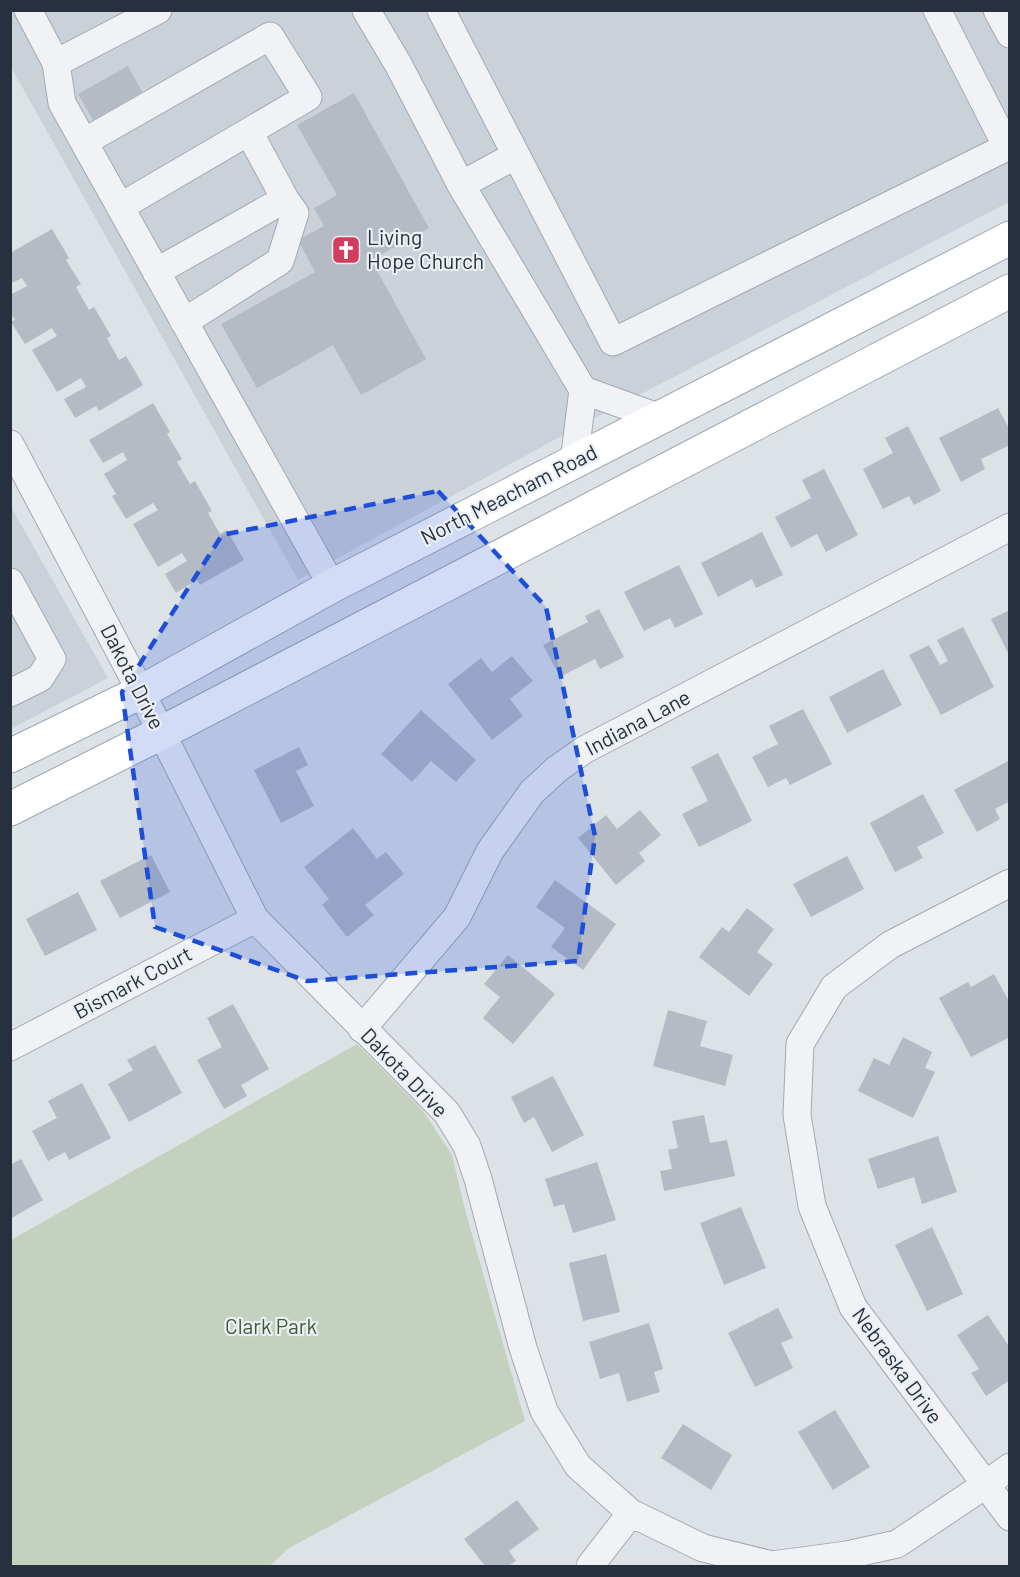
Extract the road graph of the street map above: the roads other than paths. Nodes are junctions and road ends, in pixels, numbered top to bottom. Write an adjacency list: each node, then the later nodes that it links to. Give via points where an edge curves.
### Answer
1 (28, 10): 8 (street)
2 (158, 10): 8 (street)
3 (366, 10): 12 (street)
4 (441, 10): 11 (street)
5 (937, 10): 11 (street, via 1007,147 614,342)
6 (997, 10): 7 (street)
7 (1010, 34)
8 (56, 63): 10 (street, via 62,103)
9 (249, 132): 10 (street, via 308,97 270,36); 13 (street); 14 (street)
10 (84, 142): 14 (street)
11 (516, 155): 12 (street)
12 (461, 185): 19 (street)
13 (285, 199): 16 (street); 18 (street, via 295,213 280,261)
14 (120, 207): 16 (street)
15 (1010, 238): 20 (main road, North Meacham Road)
16 (156, 272): 18 (street)
17 (1010, 291): 29 (main road)
18 (184, 322): 26 (street)
19 (583, 390): 20 (street); 22 (street)
20 (660, 418): 22 (main road, North Meacham Road)
21 (10, 444): 23 (street, Dakota Drive)
22 (574, 462): 26 (main road, North Meacham Road)
23 (18, 477): 27 (street, Dakota Drive)
24 (1010, 527): 34 (street, Indiana Lane, via 584,750 557,769 532,792 490,851 457,917)
25 (10, 582): 28 (street, via 52,658 40,678)
26 (332, 586): 27 (main road, North Meacham Road)
27 (141, 692): 29 (street, Dakota Drive); 30 (main road, North Meacham Road)
28 (10, 693)
29 (161, 733): 31 (main road); 33 (street, Dakota Drive)
30 (10, 756)
31 (10, 809)
32 (1010, 883): 37 (street, Nebraska Drive, via 890,945 834,987 800,1044 798,1115 812,1206 853,1307)
33 (255, 919): 34 (street, Dakota Drive); 35 (street, Bismark Court)
34 (362, 1029): 38 (street, Dakota Drive, via 447,1113 467,1146 544,1412 578,1466)
35 (10, 1047)
36 (1010, 1467): 37 (street, Dakota Drive)
37 (985, 1485): 38 (street, Dakota Drive, via 897,1544 772,1565 703,1548); 39 (street, Nebraska Drive)
38 (631, 1513): 40 (street)
39 (1010, 1517)
40 (590, 1566)

